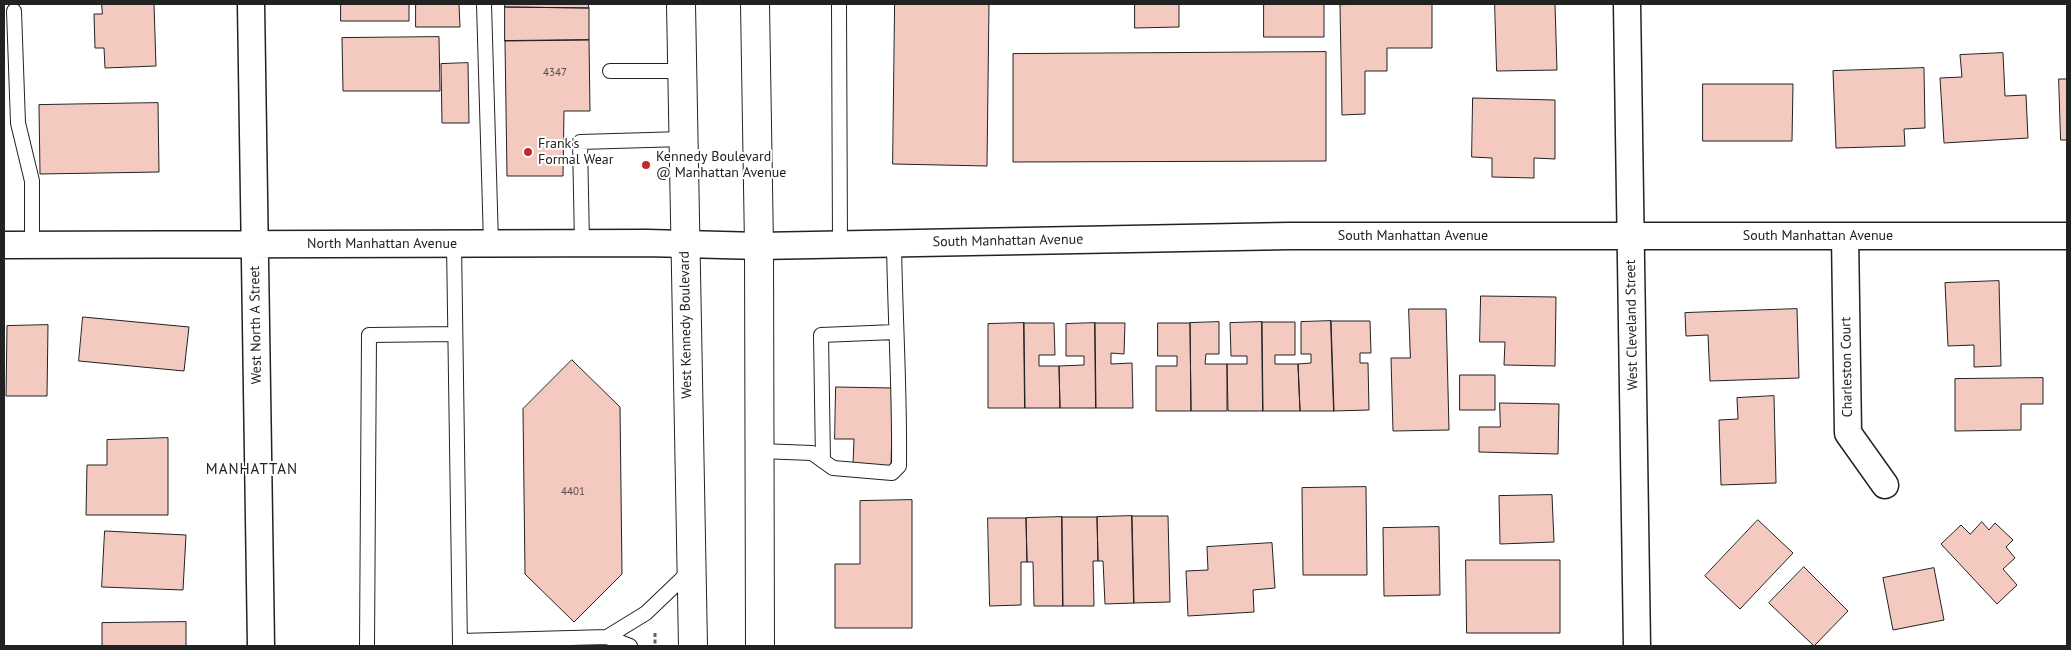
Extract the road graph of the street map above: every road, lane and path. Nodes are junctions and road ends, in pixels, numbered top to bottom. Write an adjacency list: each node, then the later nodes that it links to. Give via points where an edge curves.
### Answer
1 (251, 4): 20 (street, West North A Street)
2 (484, 4): 14 (lane)
3 (681, 4): 8 (main road, West Kennedy Boulevard)
4 (755, 4): 23 (main road)
5 (839, 4): 22 (lane)
6 (1628, 4): 11 (street, West Cleveland Street)
7 (14, 11): 19 (lane, via 18,123 32,181)
8 (682, 71): 9 (lane); 10 (main road, West Kennedy Boulevard)
9 (610, 72)
10 (682, 139): 15 (lane, via 580,142); 16 (main road, West Kennedy Boulevard)
11 (1631, 236): 12 (street, South Manhattan Avenue); 17 (street, South Manhattan Avenue, via 1289,236); 37 (street, West Cleveland Street)
12 (1845, 236): 13 (street, South Manhattan Avenue); 28 (street, Charleston Court, via 1848,433)
13 (2067, 236)
14 (491, 243): 15 (street, North Manhattan Avenue); 21 (street, North Manhattan Avenue)
15 (582, 243): 16 (street, North Manhattan Avenue)
16 (684, 243): 23 (street, North Manhattan Avenue); 29 (main road, West Kennedy Boulevard)
17 (894, 243): 22 (street, South Manhattan Avenue); 24 (lane)
18 (4, 244): 19 (street, North Manhattan Avenue)
19 (32, 244): 20 (street, North Manhattan Avenue)
20 (254, 244): 21 (street, North Manhattan Avenue); 32 (street, West North A Street)
21 (454, 244): 25 (lane)
22 (840, 245): 23 (street, South Manhattan Avenue)
23 (759, 246): 26 (main road)
24 (895, 332): 27 (lane, via 821,335); 27 (lane, via 900,397 899,466 892,473 833,468)
25 (455, 334): 31 (lane); 33 (lane, via 369,335)
26 (760, 451): 27 (lane, via 812,454); 36 (main road)
27 (823, 461)
28 (1885, 486)
29 (692, 570): 30 (lane, via 646,614); 35 (main road, West Kennedy Boulevard)
30 (607, 637): 31 (lane); 34 (lane)
31 (460, 644)
32 (261, 646)
33 (367, 646)
34 (630, 646)
35 (693, 646)
36 (760, 646)
37 (1637, 646)

